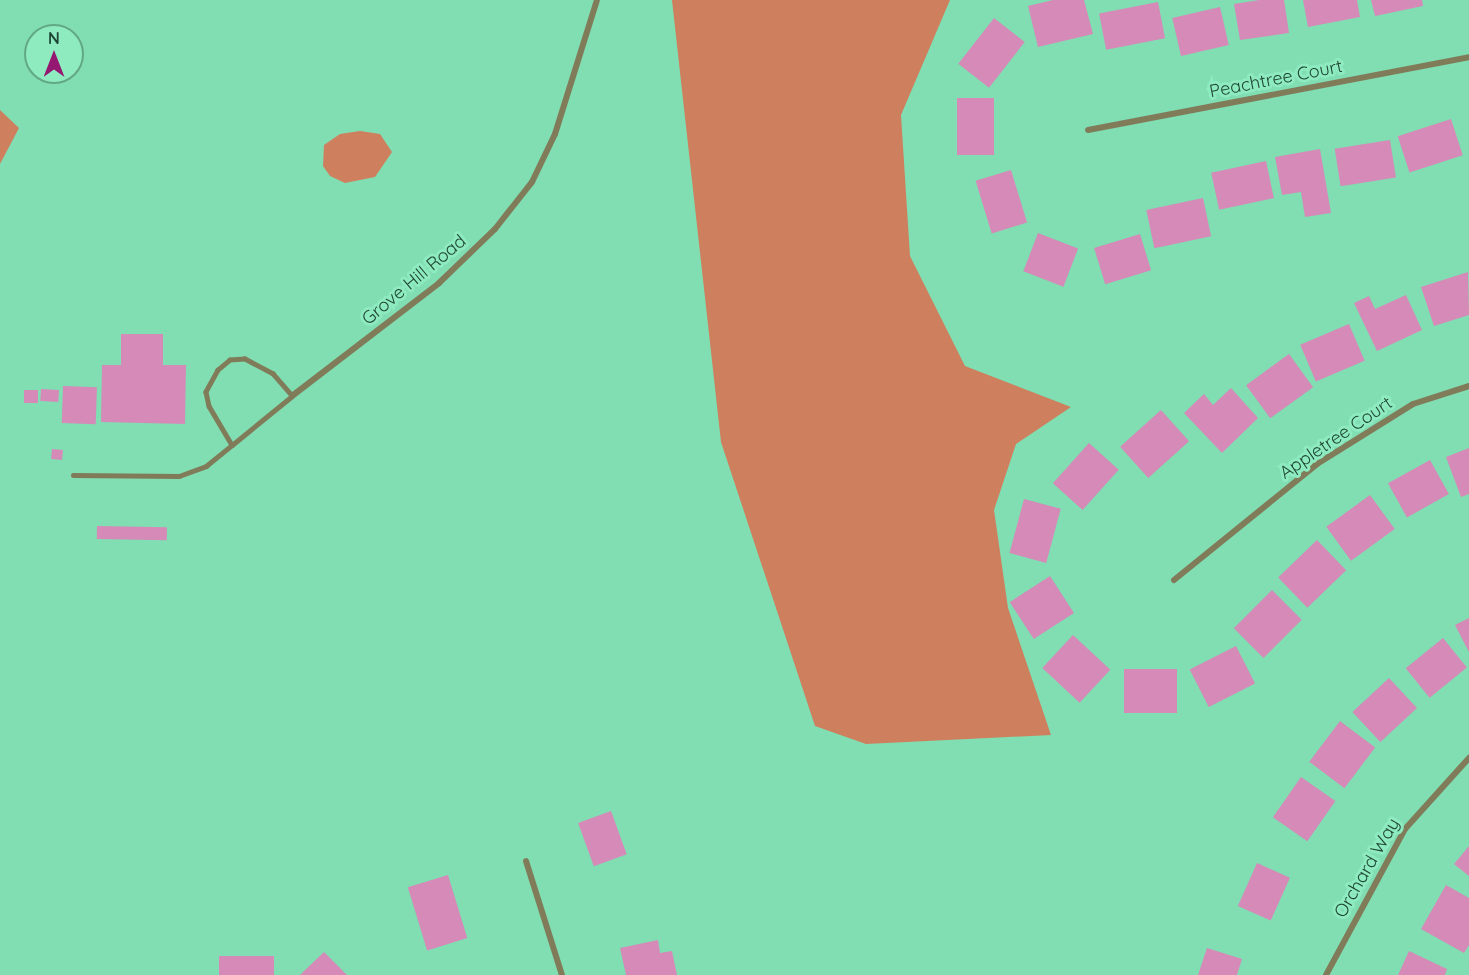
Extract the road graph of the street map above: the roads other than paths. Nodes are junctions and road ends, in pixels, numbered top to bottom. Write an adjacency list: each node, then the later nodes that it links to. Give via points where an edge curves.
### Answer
1 (597, 0): 5 (street, Grove Hill Road, via 555,134 532,182 495,229 439,283)
2 (1469, 57): 3 (street, Peachtree Court)
3 (1088, 130)
4 (1469, 386): 8 (street, Appletree Court, via 1413,404 1317,464)
5 (292, 396): 6 (lane); 6 (lane, via 261,365 245,358 230,360 211,379 206,392 208,406)
6 (232, 445): 7 (lane, via 206,466 179,476)
7 (74, 475)
8 (1174, 580)
9 (1469, 758): 12 (street, Orchard Way, via 1405,829)
10 (526, 861): 11 (street)
11 (562, 975)
12 (1326, 975)

